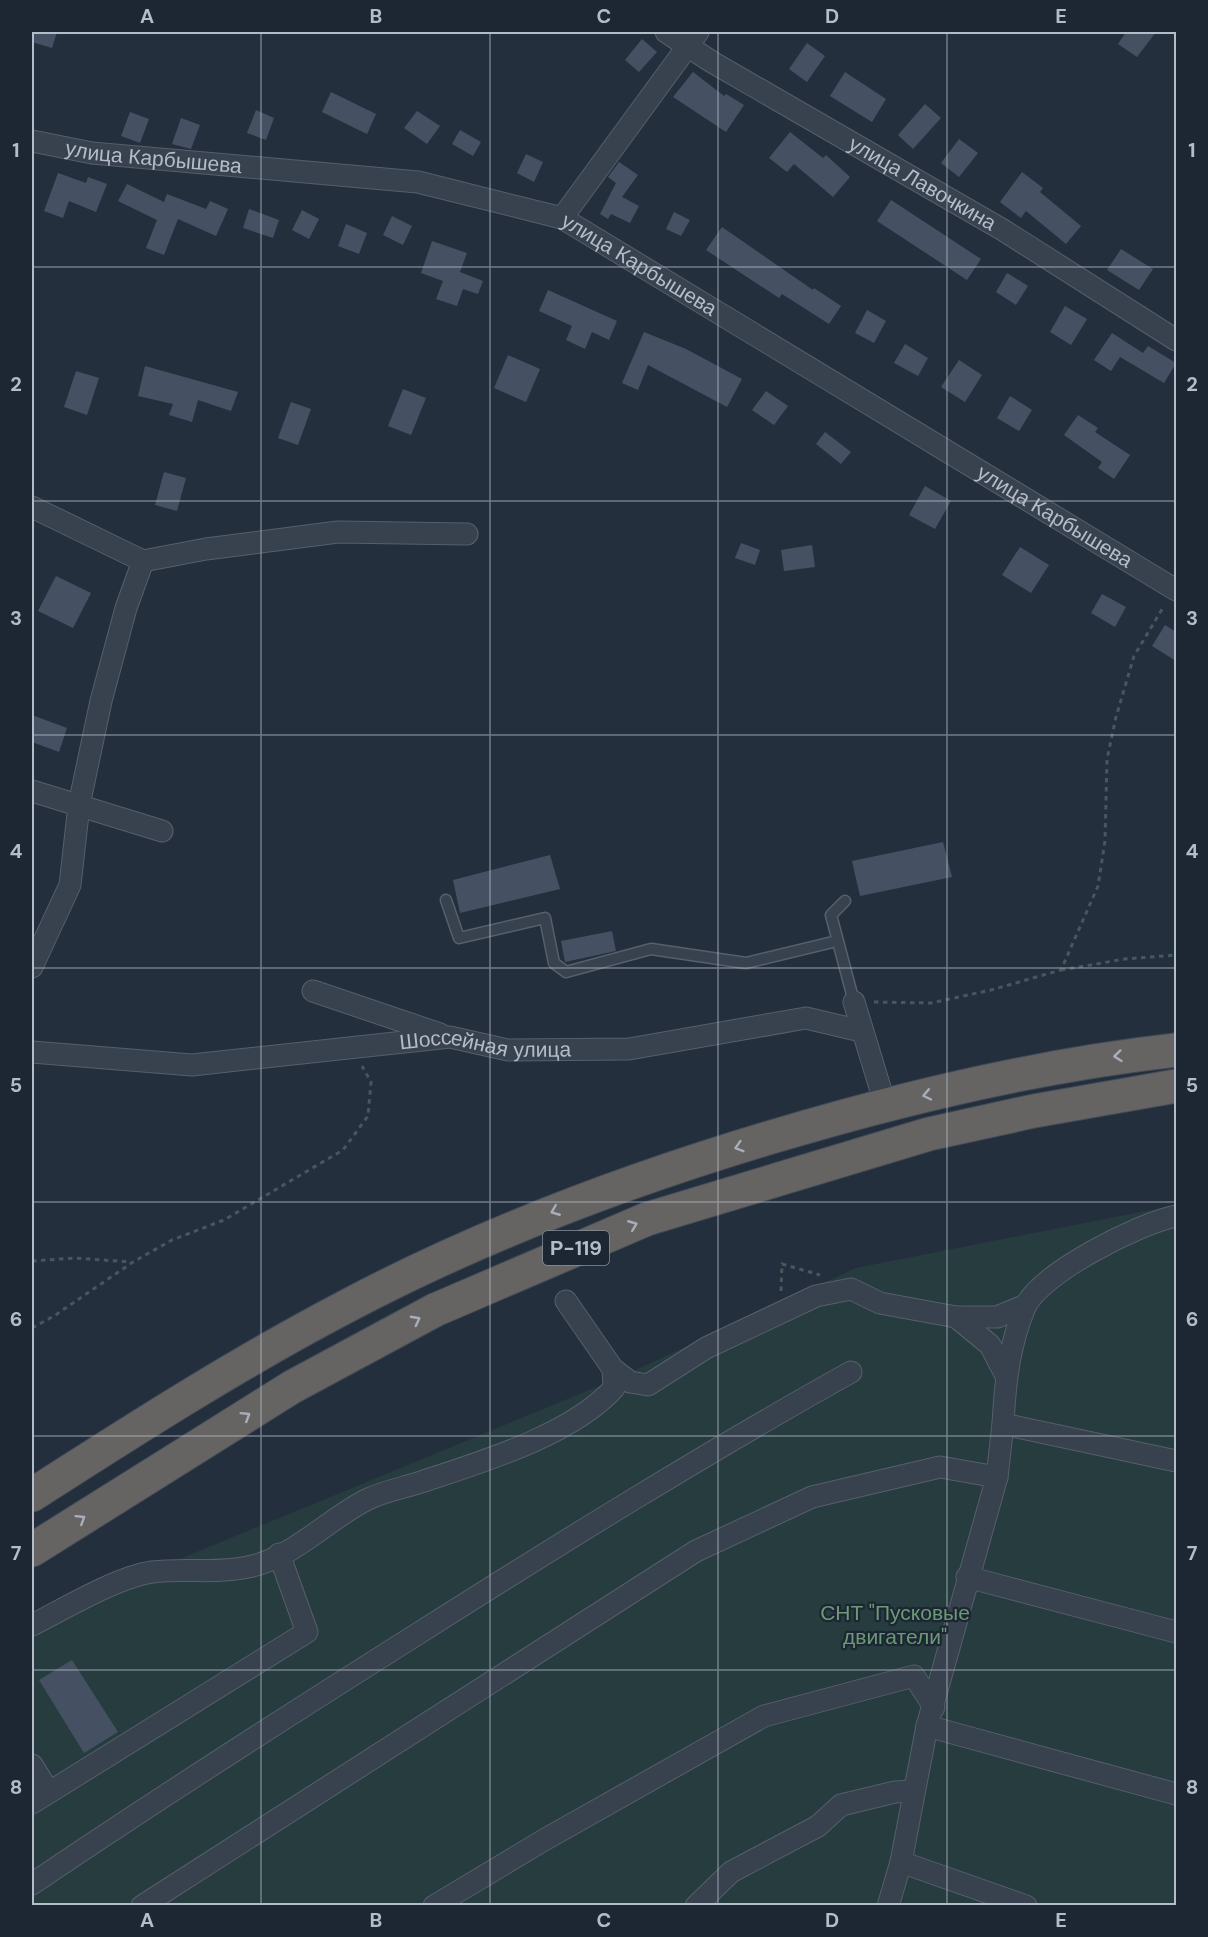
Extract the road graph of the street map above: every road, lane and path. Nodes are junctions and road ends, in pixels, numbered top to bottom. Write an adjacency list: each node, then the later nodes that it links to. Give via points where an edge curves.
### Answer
1 (666, 32): 2 (street, улица Лавочкина)
2 (692, 38): 4 (street); 5 (street, улица Лавочкина)
3 (32, 141): 4 (street, улица Карбышева, via 92,153 418,182)
4 (562, 218): 9 (street, улица Карбышева)
5 (1176, 340)
6 (32, 507): 8 (street)
7 (467, 534): 8 (street, via 338,532)
8 (143, 561): 11 (street, via 104,689)
9 (1176, 590): 18 (path, via 1134,656 1107,759 1105,841 1098,886)
10 (32, 791): 11 (street)
11 (79, 805): 12 (street); 17 (street, via 70,885)
12 (162, 831)
13 (446, 900): 15 (lane, via 459,938 545,918 554,963 567,972 651,949 746,963)
14 (845, 900): 15 (lane, via 831,915)
15 (837, 941): 20 (lane)
16 (1176, 955): 18 (path)
17 (32, 967)
18 (1061, 970): 20 (path, via 931,1003)
19 (313, 991): 22 (street)
20 (854, 1002): 21 (street)
21 (861, 1031): 22 (street, Шоссейная улица, via 806,1018 629,1049 508,1050); 27 (street)
22 (450, 1037): 23 (street, Шоссейная улица)
23 (350, 1047): 25 (street, Шоссейная улица, via 192,1065); 30 (path, via 371,1082 368,1116 344,1150 224,1220 172,1240)
24 (1176, 1050): 27 (highway, Р-119, one-way to 27, via 1092,1059)
25 (32, 1052)
26 (1176, 1086): 42 (highway, Р-119, one-way to 26, via 313,1376 435,1310 647,1219 930,1134)
27 (885, 1104): 41 (highway, Р-119, one-way to 41, via 607,1190 473,1245 348,1305 229,1372)
28 (1176, 1216): 32 (street, via 1102,1245 1057,1274)
29 (32, 1261): 30 (path, via 75,1258)
30 (133, 1262): 34 (path)
31 (566, 1301): 35 (street)
32 (1026, 1305): 33 (street, via 997,1317); 37 (street)
33 (956, 1317): 35 (street, via 880,1303 851,1289 807,1300 706,1348 648,1385 630,1382); 37 (street, via 990,1345)
34 (32, 1328)
35 (613, 1369): 43 (street, via 614,1388 604,1399 532,1442 367,1500)
36 (851, 1371): 53 (street, via 731,1438 549,1551 165,1794)
37 (1005, 1374): 38 (street)
38 (1003, 1424): 39 (street); 40 (street)
39 (1176, 1461)
40 (997, 1477): 44 (street); 54 (street, via 940,1467 812,1497 696,1551)
41 (32, 1495)
42 (32, 1550)
43 (279, 1554): 45 (street, via 249,1567 151,1572 97,1592); 51 (street, via 307,1632)
44 (968, 1578): 46 (street); 47 (street)
45 (32, 1625)
46 (1176, 1632)
47 (930, 1717): 49 (street); 50 (street); 55 (street, via 914,1676 764,1716)
48 (32, 1765): 51 (street)
49 (913, 1791): 52 (street); 56 (street, via 842,1805 818,1826 732,1872)
50 (1176, 1794)
51 (40, 1797)
52 (901, 1862): 57 (street); 58 (street)
53 (32, 1884)
54 (142, 1905)
55 (434, 1905)
56 (696, 1905)
57 (888, 1905)
58 (1026, 1905)

